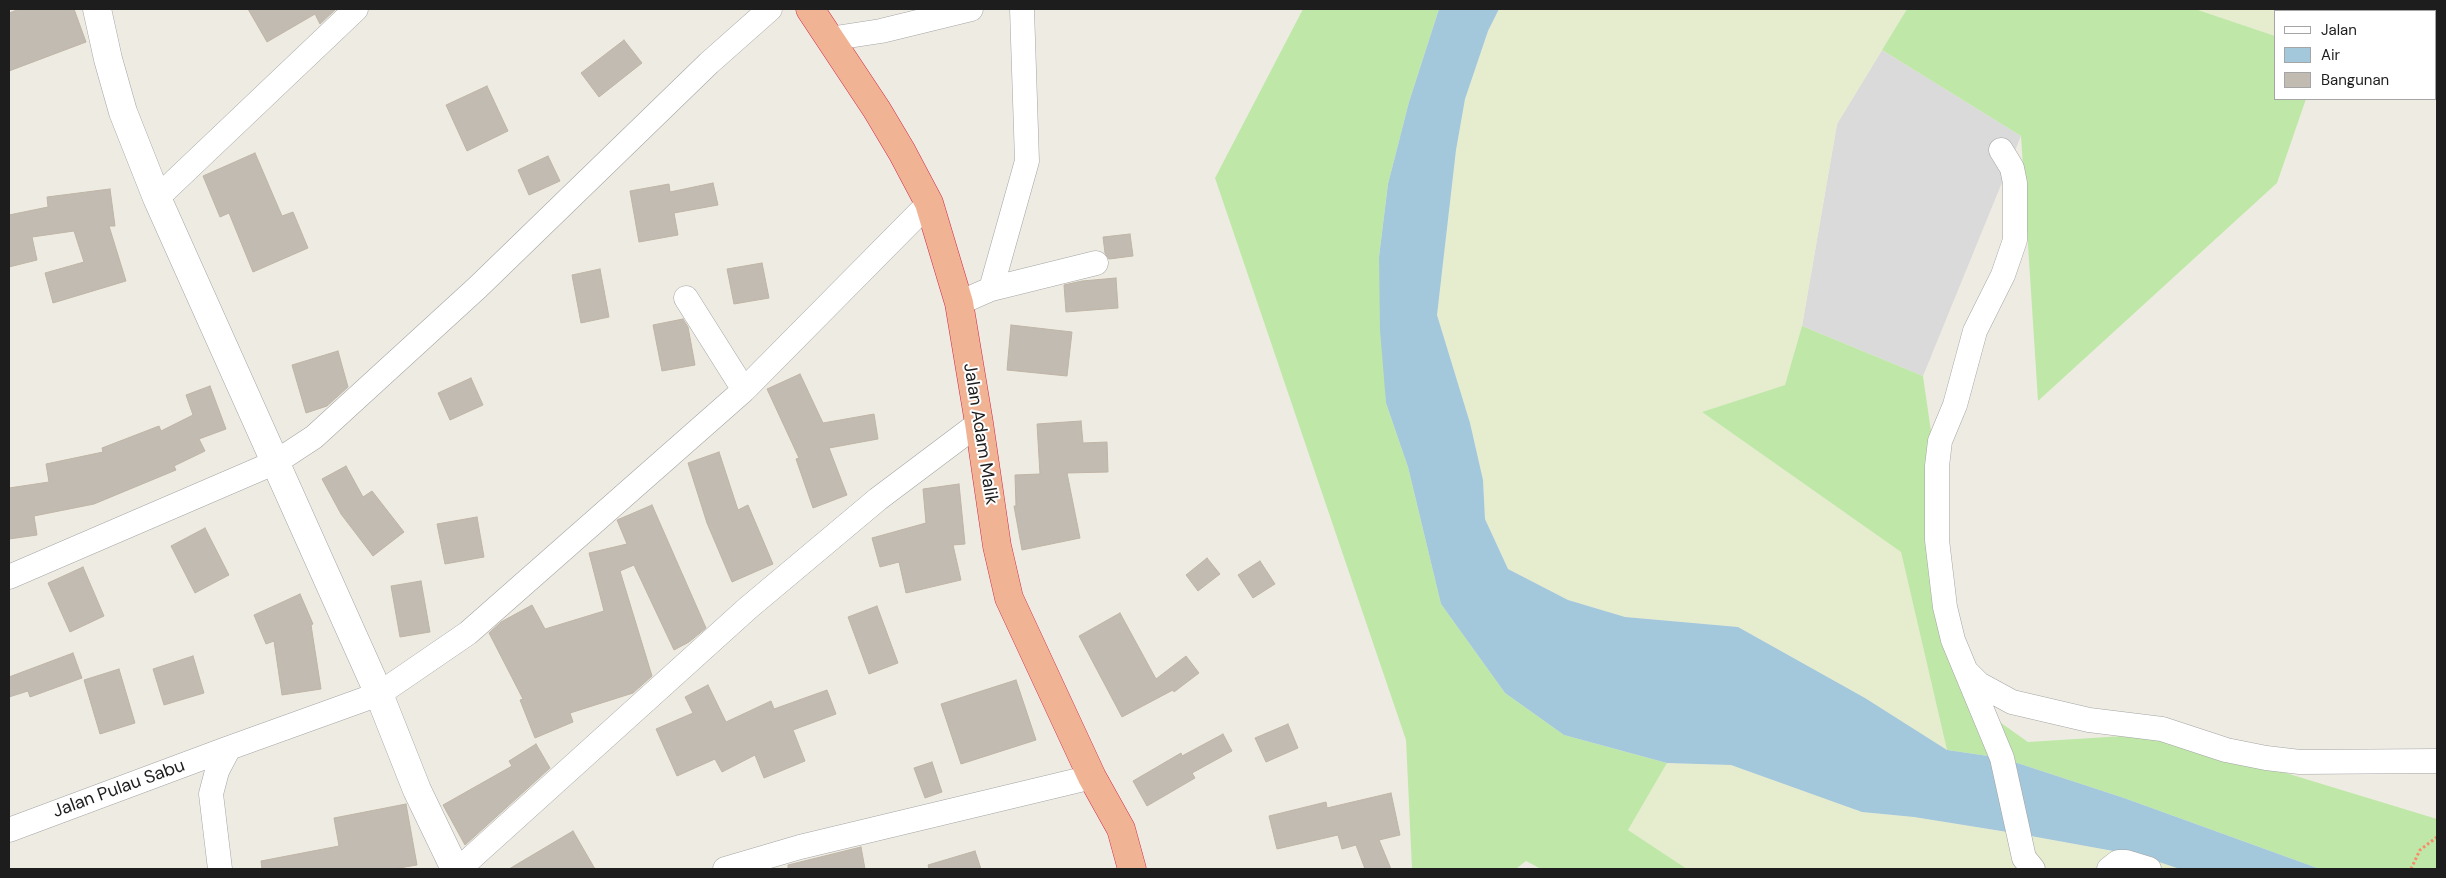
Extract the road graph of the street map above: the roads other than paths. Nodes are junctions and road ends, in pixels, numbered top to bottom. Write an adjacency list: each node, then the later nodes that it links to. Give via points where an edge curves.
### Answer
1 (97, 9): 9 (street, via 123,112)
2 (356, 9): 9 (street)
3 (770, 9): 17 (street, via 709,63 464,300 314,437)
4 (810, 9): 7 (highway, Jalan Adam Malik)
5 (971, 9): 7 (street, via 882,31)
6 (1022, 9): 12 (street, via 1027,161)
7 (829, 39): 10 (highway, Jalan Adam Malik, via 902,152)
8 (2002, 150): 19 (street, via 2016,182 2015,240 2003,275 1975,331 1955,405 1938,451 1936,502 1941,581 1953,640)
9 (157, 198): 17 (street)
10 (930, 203): 14 (highway, Jalan Adam Malik); 15 (street, Jalan Pulau Sabu)
11 (1096, 263): 12 (street)
12 (991, 290): 14 (street)
13 (686, 298): 15 (street)
14 (959, 303): 16 (highway, Jalan Adam Malik)
15 (744, 390): 20 (street, Jalan Pulau Sabu, via 468,633)
16 (979, 423): 23 (highway, Jalan Adam Malik, via 997,546 1009,598); 27 (street, via 878,499 748,608)
17 (276, 462): 18 (street); 20 (street)
18 (9, 577)
19 (1964, 669): 22 (street, via 1979,684 2012,702 2088,720 2162,729 2226,750 2266,758 2300,762); 30 (street, via 2002,758 2024,858)
20 (379, 694): 21 (street, Jalan Pulau Sabu); 26 (street, via 417,790)
21 (229, 748): 24 (street, Jalan Pulau Sabu); 25 (street, via 217,771 211,794)
22 (2437, 761)
23 (1092, 777): 28 (street, via 800,847); 29 (highway, Jalan Adam Malik, via 1121,829)
24 (9, 830)
25 (220, 869)
26 (455, 869)
27 (459, 869)
28 (725, 869)
29 (1132, 869)
30 (2033, 869)
31 (2109, 869): 32 (street, via 2118,862)
32 (2149, 869)

